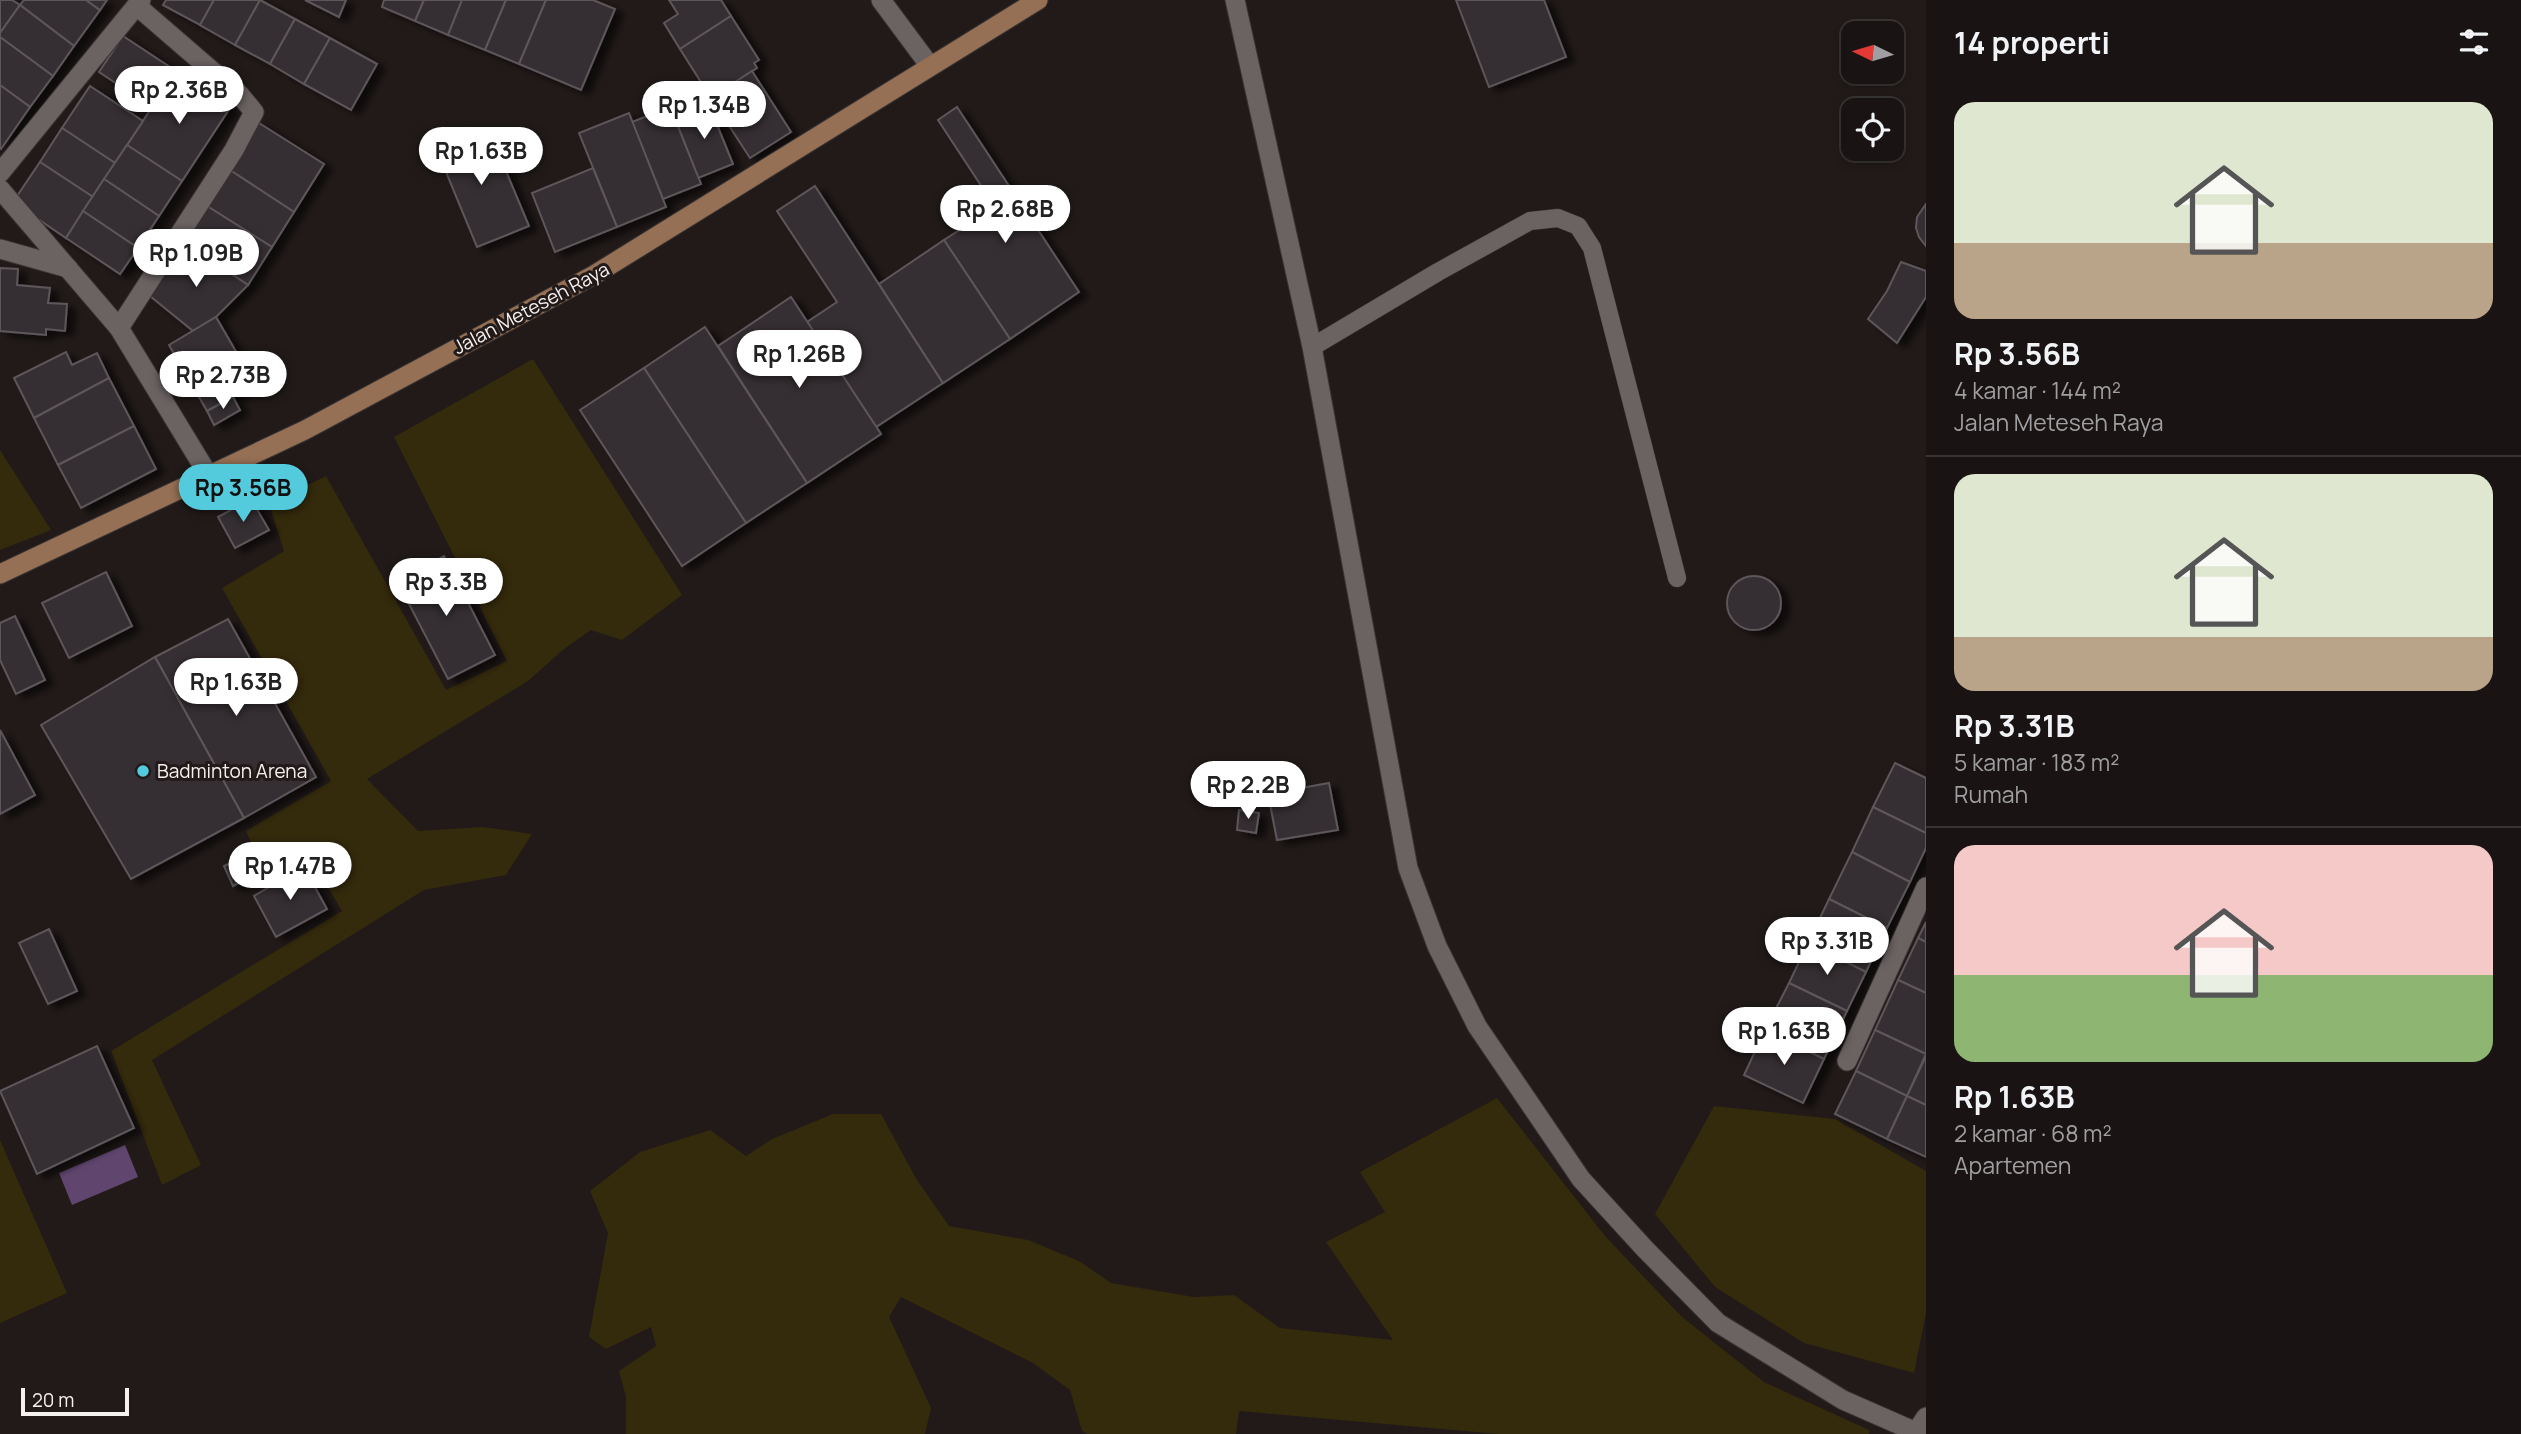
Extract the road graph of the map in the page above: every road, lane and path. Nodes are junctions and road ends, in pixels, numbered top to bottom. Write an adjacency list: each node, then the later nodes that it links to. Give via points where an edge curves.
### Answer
1 (881, 0): 5 (street)
2 (1038, 0): 5 (main road, Jalan Meteseh Raya)
3 (1235, 0): 11 (street)
4 (139, 3): 6 (street); 10 (street, via 254,111 234,150)
5 (930, 66): 12 (main road, Jalan Meteseh Raya, via 594,275 305,430)
6 (0, 173)
7 (0, 189): 9 (street)
8 (0, 249): 9 (street)
9 (68, 268): 10 (street)
10 (119, 328): 12 (street)
11 (1312, 347): 14 (lane, via 1530,221 1558,218 1578,226 1592,248); 17 (street, via 1408,867 1437,946 1477,1026 1581,1179 1718,1323 1843,1400)
12 (209, 476): 13 (main road, Jalan Meteseh Raya)
13 (0, 574)
14 (1676, 578)
15 (1926, 887): 16 (street)
16 (1847, 1061)
17 (1920, 1428)

